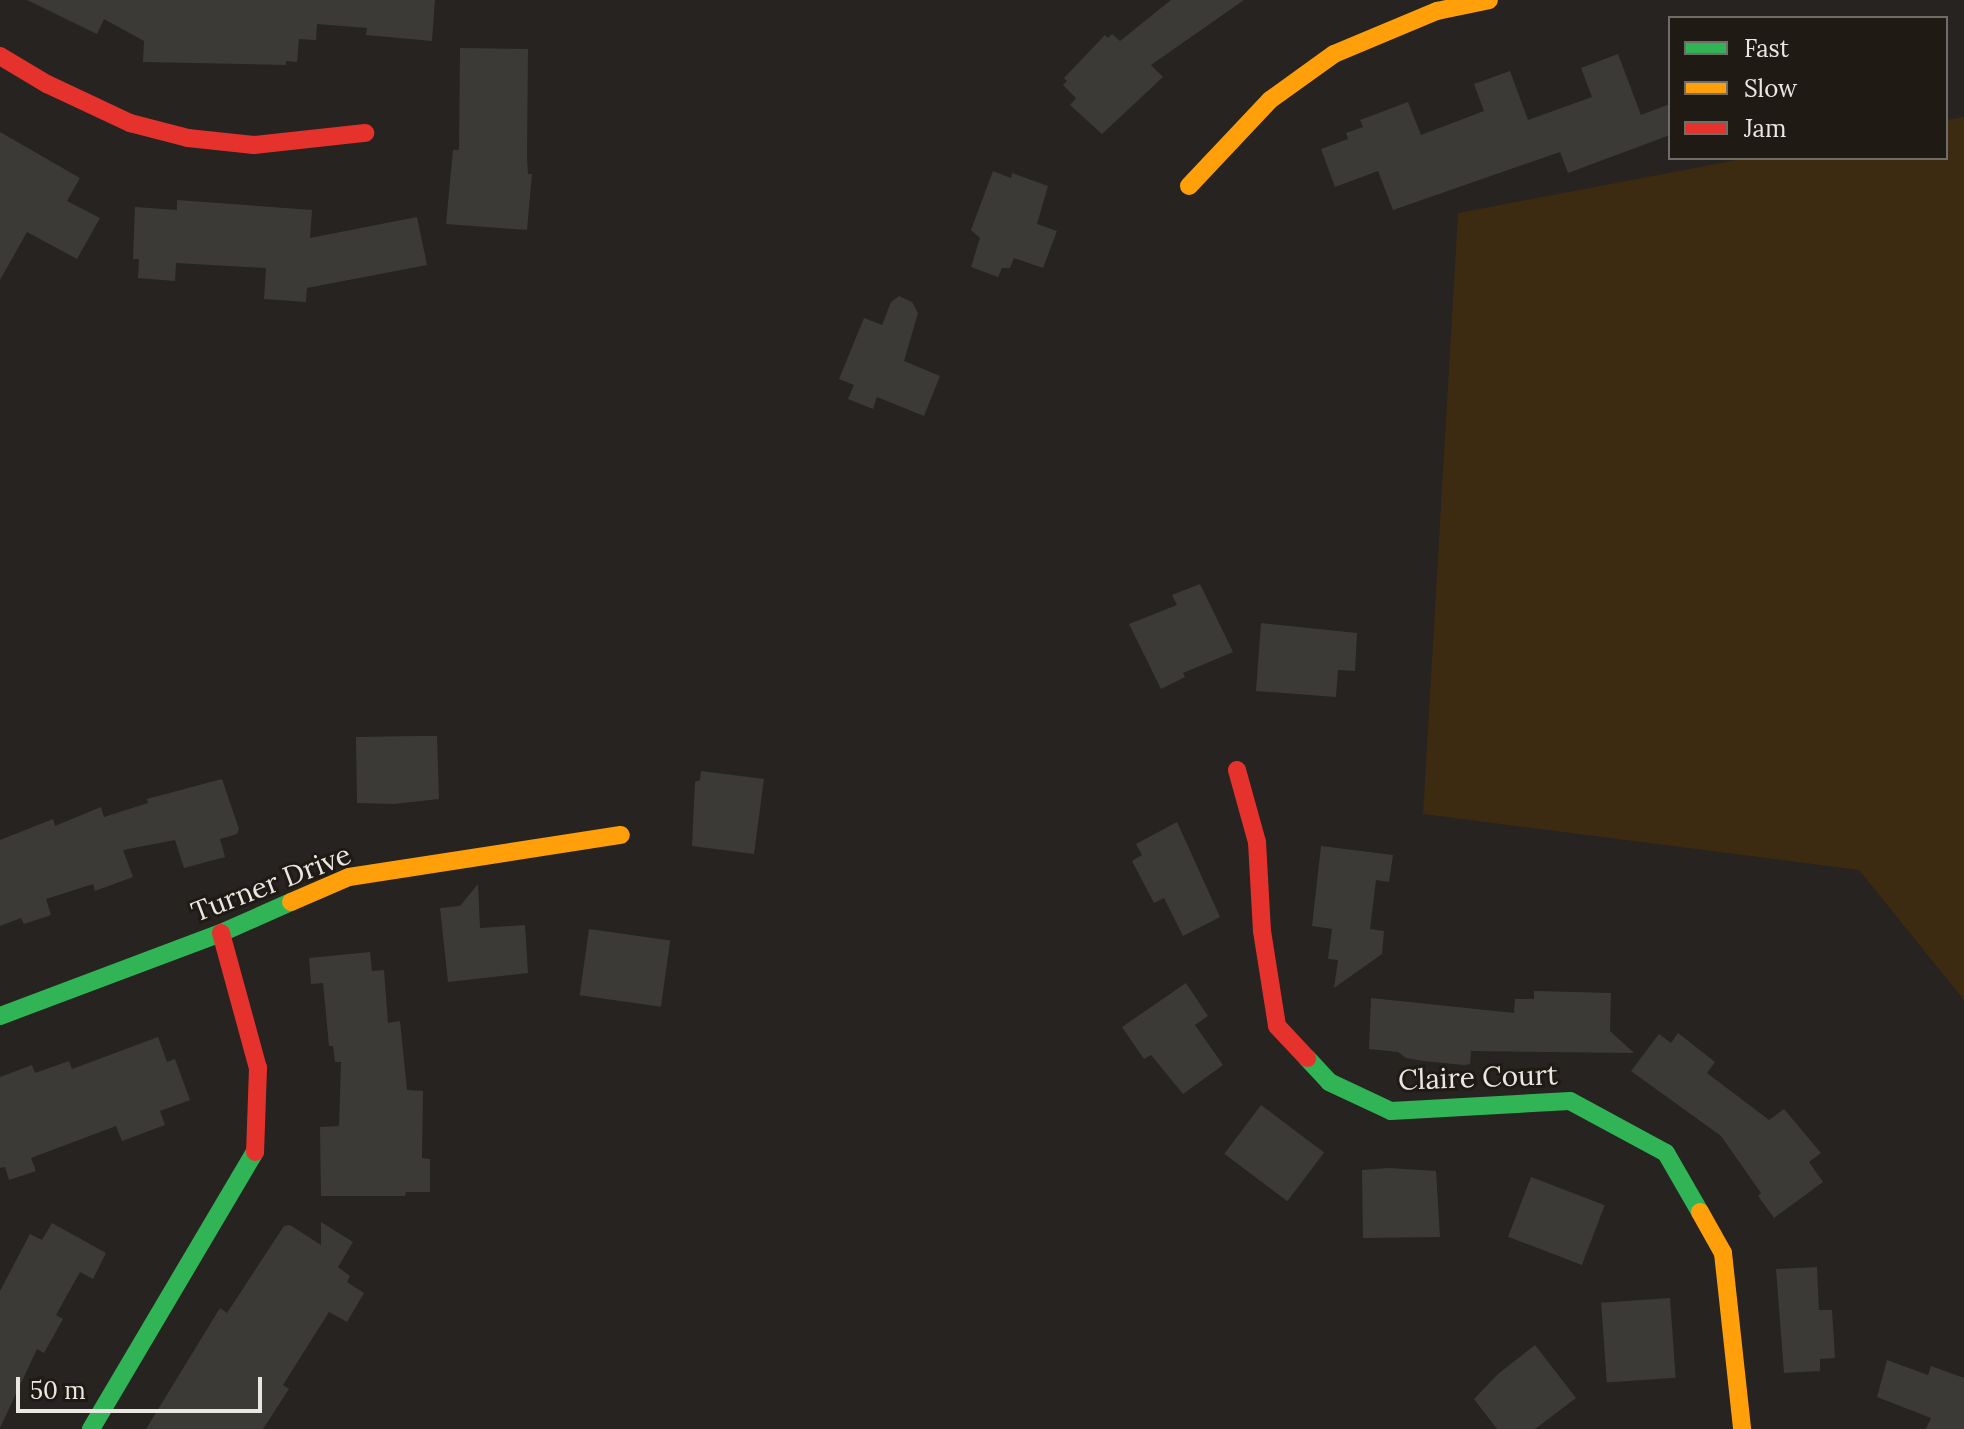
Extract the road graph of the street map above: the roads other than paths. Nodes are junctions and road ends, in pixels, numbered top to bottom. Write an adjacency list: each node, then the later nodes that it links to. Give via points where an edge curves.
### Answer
1 (1489, 0): 4 (street, via 1437,11 1334,54 1270,100)
2 (0, 56): 3 (street, via 130,123 188,138 254,145)
3 (365, 133)
4 (1189, 186)
5 (1237, 770): 10 (street, Claire Court, via 1257,842 1262,931 1277,1026 1329,1082 1391,1111 1570,1101 1666,1153 1723,1253)
6 (621, 835): 7 (street, Turner Drive, via 349,877)
7 (221, 933): 8 (street, Turner Drive); 9 (street, via 258,1068 258,1148)
8 (0, 1016)
9 (91, 1429)
10 (1742, 1429)

